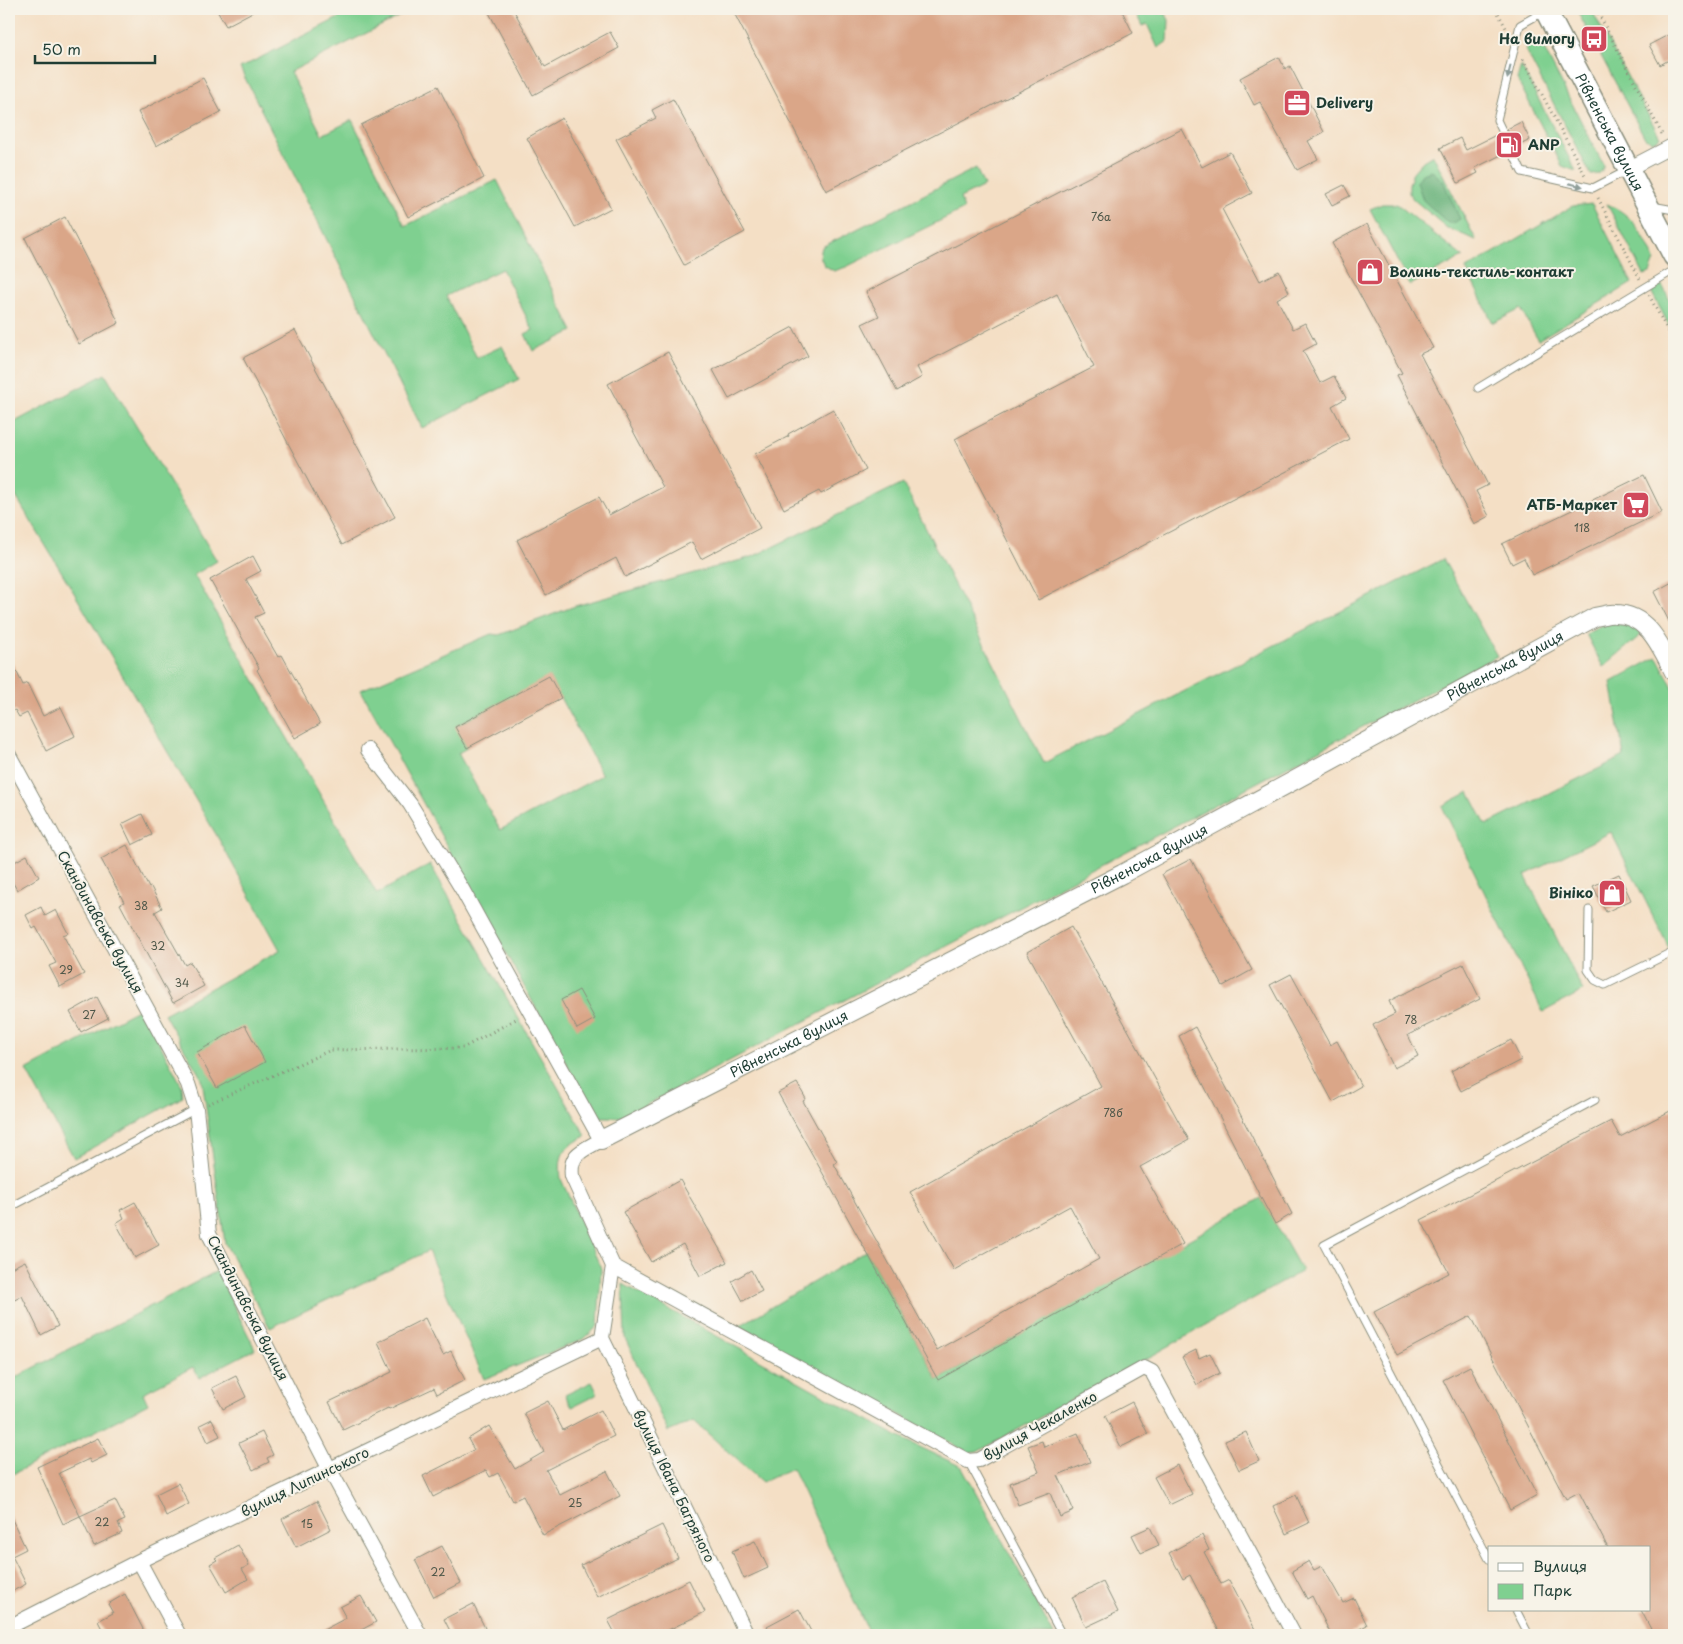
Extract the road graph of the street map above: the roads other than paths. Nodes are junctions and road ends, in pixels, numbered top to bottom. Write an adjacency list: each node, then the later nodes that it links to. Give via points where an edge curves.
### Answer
1 (1545, 10): 3 (main road, Рівненська вулиця); 3 (lane, one-way to 3, via 1520,25 1497,120 1522,172 1593,188)
2 (1672, 146): 3 (street)
3 (1628, 169): 4 (main road, Рівненська вулиця)
4 (1648, 206): 5 (lane); 6 (main road, Рівненська вулиця)
5 (1674, 210)
6 (1674, 256)
7 (1674, 270): 8 (lane)
8 (1478, 388)
9 (1674, 672): 16 (street, Рівненська вулиця, via 1652,632 1636,619 1616,614 1595,617 1122,874)
10 (368, 750): 16 (street, via 410,804 462,888)
11 (9, 755): 15 (street, Скандинавська вулиця, via 188,1084)
12 (1589, 910): 13 (lane, via 1588,970 1595,980 1605,985)
13 (1674, 951)
14 (1595, 1100): 22 (lane, via 1324,1245)
15 (196, 1109): 17 (lane); 21 (street, Скандинавська вулиця, via 209,1234)
16 (601, 1140): 18 (street, via 576,1154 571,1165 572,1176)
17 (9, 1208)
18 (613, 1266): 19 (street); 20 (street, вулиця Чекаленко)
19 (602, 1338): 21 (street, вулиця Липинського); 28 (street, вулиця Івана Багряного)
20 (968, 1461): 29 (lane); 30 (street, вулиця Чекаленко, via 979,1460 1144,1368 1152,1372)
21 (330, 1470): 23 (street, вулиця Липинського); 27 (street, Скандинавська вулиця)
22 (1488, 1557)
23 (139, 1561): 25 (street, вулиця Липинського); 26 (street)
24 (1517, 1612): 31 (lane)
25 (9, 1627)
26 (180, 1635)
27 (420, 1635)
28 (747, 1635)
29 (1062, 1635)
30 (1294, 1635)
31 (1529, 1635)

